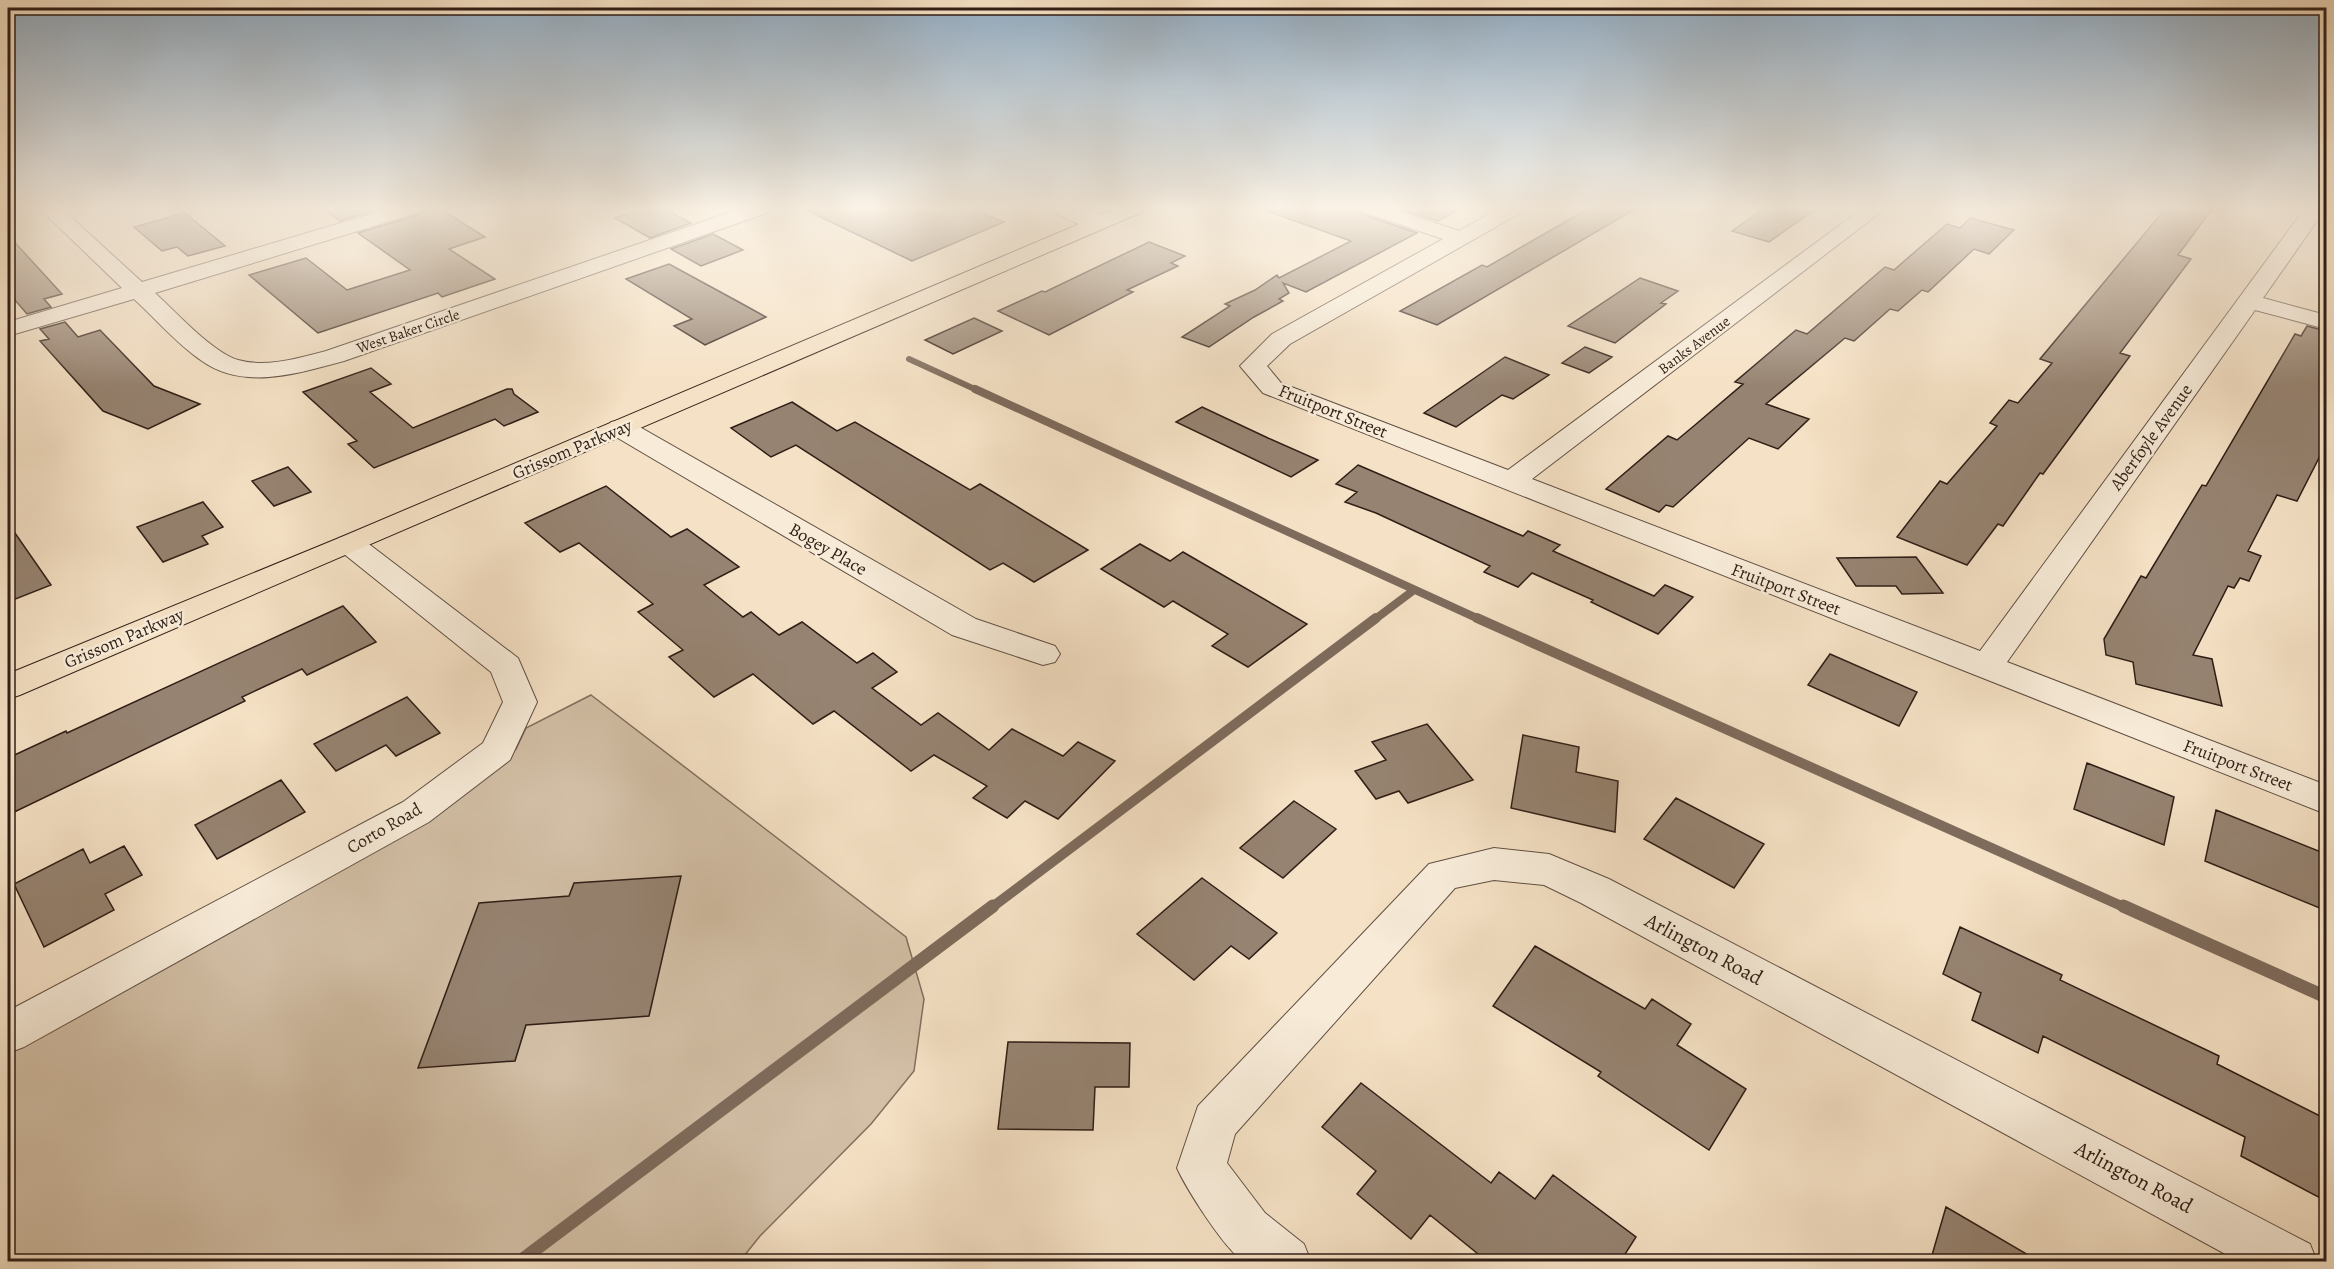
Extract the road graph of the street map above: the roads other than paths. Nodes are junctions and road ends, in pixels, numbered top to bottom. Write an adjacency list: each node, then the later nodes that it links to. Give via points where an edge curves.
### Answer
1 (113, 267): 8 (street, West Baker Circle)
2 (217, 267): 8 (street)
3 (592, 267): 8 (street, West Baker Circle, via 335,356 261,370 230,366 209,355)
4 (995, 267): 12 (main road, Grissom Parkway)
5 (1408, 267): 13 (street, Fruitport Street, via 1281,339 1253,366 1272,388)
6 (1797, 267): 13 (street, Banks Avenue)
7 (2275, 267): 9 (street, Aberfoyle Avenue)
8 (138, 291): 11 (street)
9 (2248, 301): 10 (street); 16 (street, Aberfoyle Avenue)
10 (2326, 322)
11 (8, 329)
12 (621, 428): 14 (main road, Grissom Parkway); 15 (street, Bogey Place, via 964,627)
13 (1511, 481): 16 (street, Fruitport Street)
14 (350, 544): 17 (main road, Grissom Parkway); 19 (street, Corto Road, via 506,666 520,702 497,751 416,812)
15 (1042, 654)
16 (1986, 667): 18 (street, Fruitport Street)
17 (8, 687)
18 (2326, 800)
19 (8, 1033)
20 (1286, 1262): 21 (street, Arlington Road, via 1247,1231 1201,1168 1215,1122 1443,874 1494,864 1549,870 1595,891)
21 (2292, 1262)

